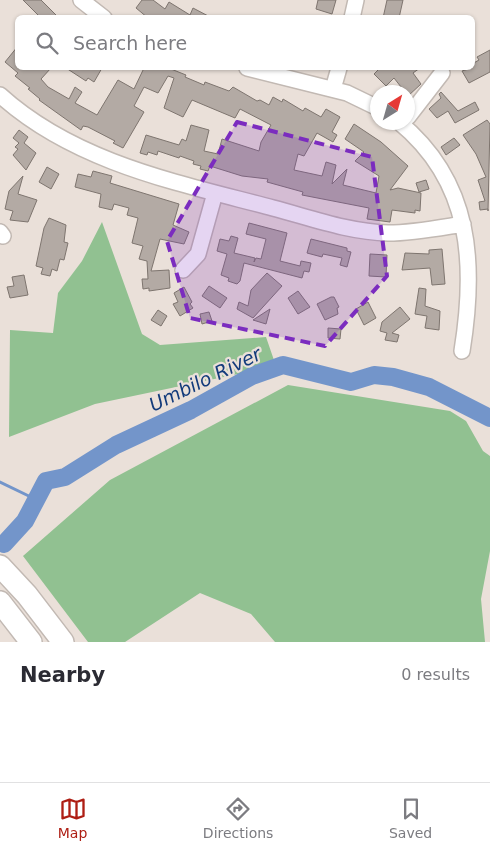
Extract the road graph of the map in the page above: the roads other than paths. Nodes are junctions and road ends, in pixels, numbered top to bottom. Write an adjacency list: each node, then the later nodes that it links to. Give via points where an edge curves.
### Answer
1 (81, 0): 3 (street)
2 (356, 0): 4 (street)
3 (100, 15)
4 (353, 15)
5 (254, 70): 8 (street)
6 (338, 70): 8 (street)
7 (442, 73): 11 (street)
8 (333, 89): 10 (street)
9 (0, 95): 13 (street, via 35,123 92,153)
10 (370, 105)
11 (415, 106)
12 (411, 130): 14 (street, via 450,184)
13 (215, 193): 14 (street, via 367,231 417,231); 15 (street, via 198,254)
14 (463, 224): 16 (street, via 469,289)
15 (183, 270)
16 (462, 351)
17 (0, 566): 20 (highway)
18 (0, 602): 19 (highway)
19 (31, 642)
20 (64, 642)

